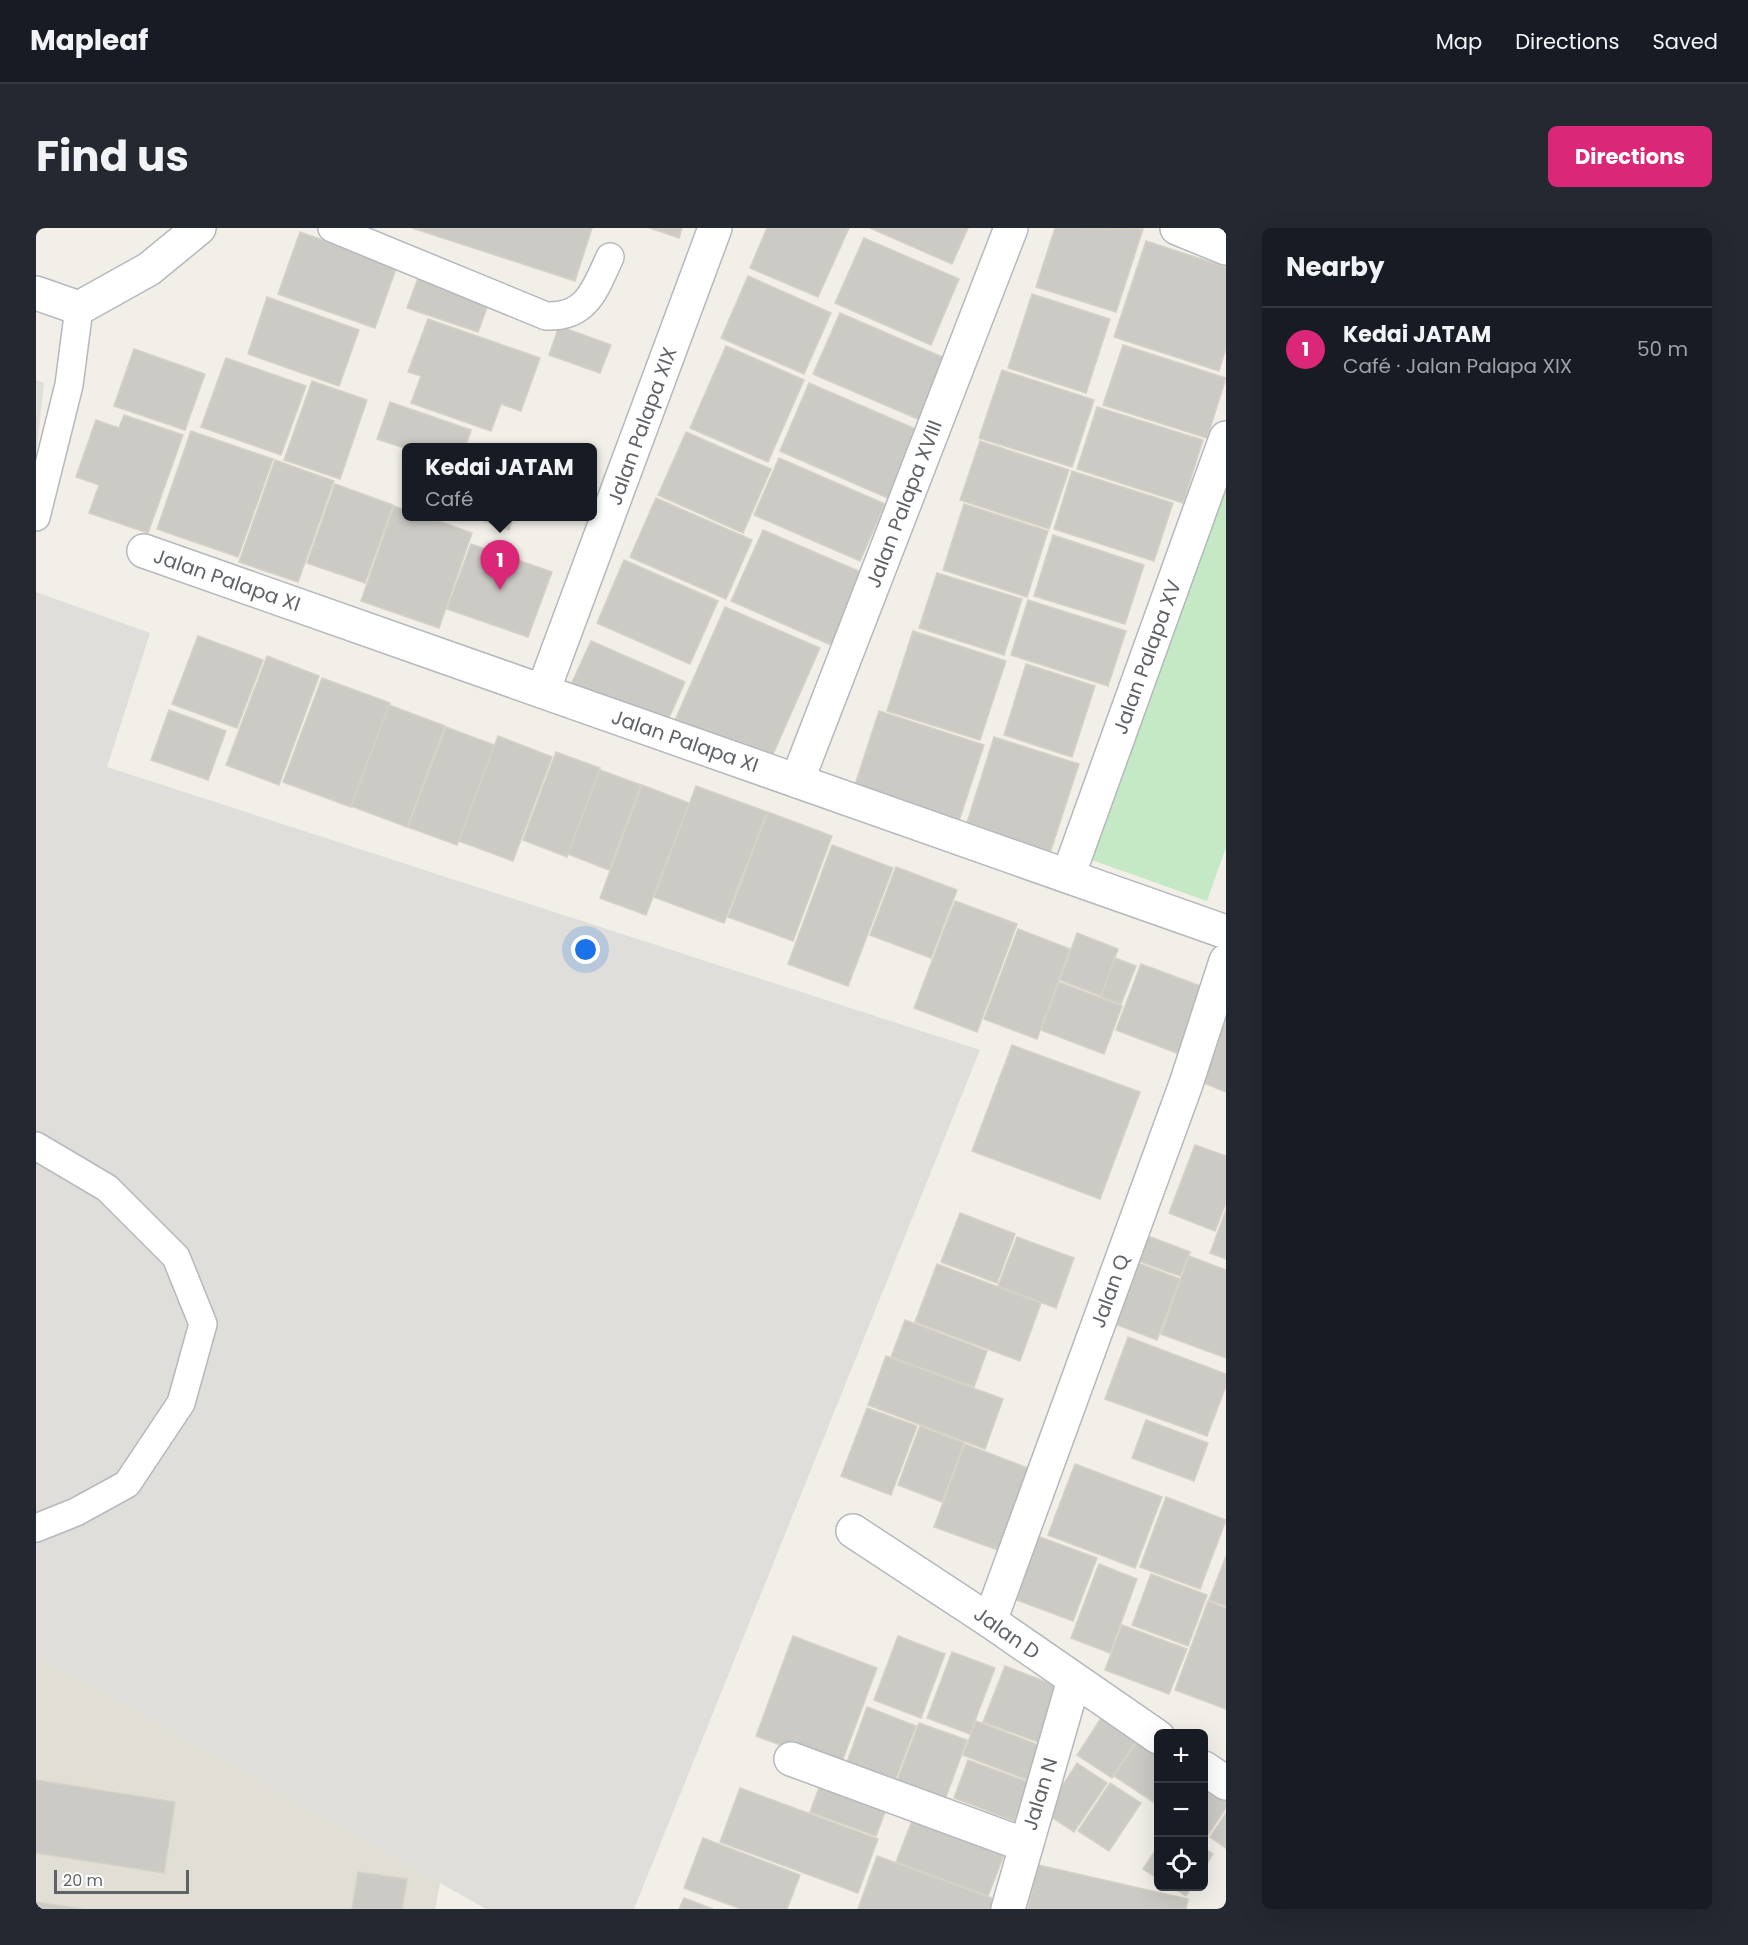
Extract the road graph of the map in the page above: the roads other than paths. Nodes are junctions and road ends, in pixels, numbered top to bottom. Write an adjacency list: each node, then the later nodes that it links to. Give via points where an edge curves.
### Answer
1 (199, 228): 9 (street, via 149,269)
2 (332, 228): 7 (lane, via 546,316 569,314 587,302)
3 (715, 228): 13 (street, Jalan Palapa XIX)
4 (1011, 228): 14 (street, Jalan Palapa XVIII)
5 (1177, 228): 6 (street)
6 (1226, 248)
7 (610, 257)
8 (36, 293): 9 (street)
9 (79, 309): 11 (lane, via 69,385)
10 (1226, 438): 15 (street, Jalan Palapa XV)
11 (36, 517)
12 (144, 551): 13 (street, Jalan Palapa XI)
13 (543, 691): 14 (street, Jalan Palapa XI)
14 (797, 781): 15 (street, Jalan Palapa XI)
15 (1068, 876): 16 (street, Jalan Palapa XI)
16 (1226, 932)
17 (1226, 961): 21 (street, Jalan Q, via 1186,1084)
18 (36, 1146): 19 (lane, via 107,1188 176,1257 203,1324 181,1403 127,1484 76,1512)
19 (36, 1528)
20 (854, 1532): 21 (street, Jalan D)
21 (990, 1621): 22 (street, Jalan D)
22 (1074, 1680): 23 (street, Jalan D); 27 (street, Jalan N)
23 (1154, 1734)
24 (791, 1759): 27 (street)
25 (1208, 1771): 26 (street)
26 (1226, 1783)
27 (1025, 1845): 28 (street, Jalan N)
28 (1008, 1909)

